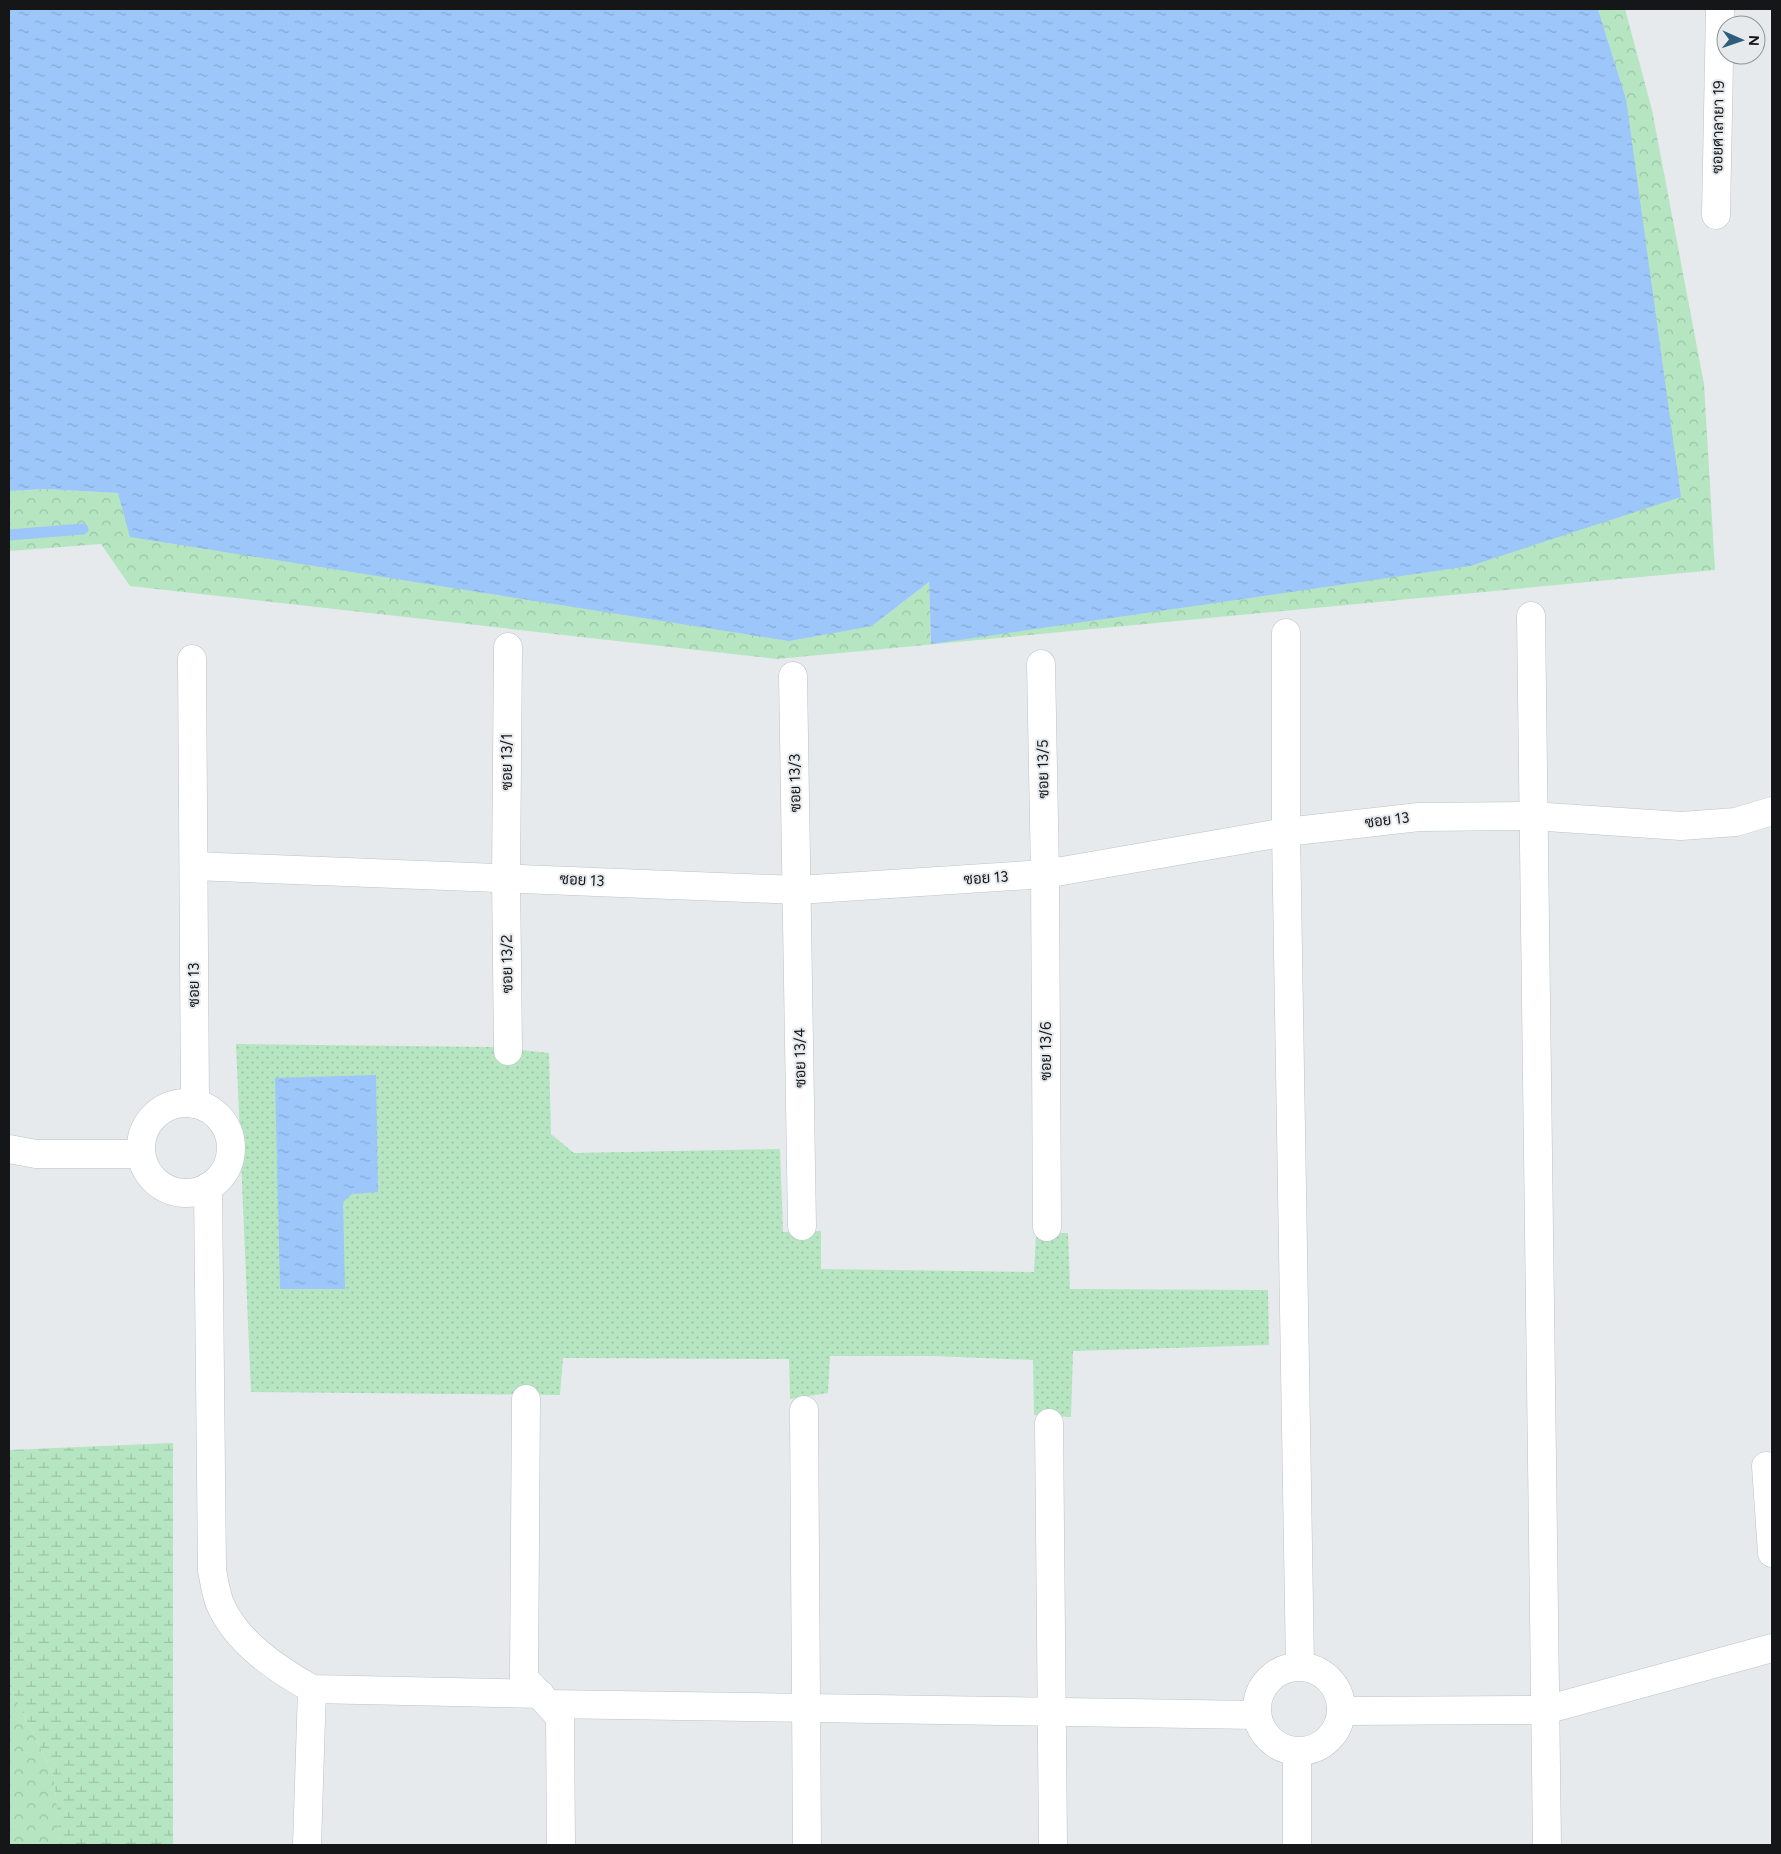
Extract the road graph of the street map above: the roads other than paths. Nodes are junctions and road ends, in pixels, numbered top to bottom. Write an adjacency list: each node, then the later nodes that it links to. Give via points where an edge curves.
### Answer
1 (1720, 9): 2 (street, ซอยศาลายา 19)
2 (1716, 215)
3 (1531, 616): 10 (street)
4 (1286, 633): 11 (street)
5 (508, 647): 14 (street, ซอย 13/1)
6 (192, 659): 12 (street, ซอย 13)
7 (1041, 664): 13 (street, ซอย 13/5)
8 (793, 676): 15 (street, ซอย 13/3)
9 (1772, 811): 10 (street, ซอย 13, via 1736,822 1680,826)
10 (1532, 816): 11 (street, ซอย 13, via 1419,817); 33 (street)
11 (1286, 832): 13 (street, ซอย 13); 29 (street)
12 (194, 866): 14 (street, ซอย 13); 17 (street, ซอย 13)
13 (1045, 874): 15 (street, ซอย 13); 22 (street, ซอย 13/6)
14 (506, 877): 15 (street, ซอย 13); 16 (street, ซอย 13/2)
15 (798, 890): 21 (street, ซอย 13/4)
16 (508, 1052)
17 (195, 1104): 19 (street, via 181,1103 155,1115 146,1126); 20 (street, via 219,1118 230,1142 226,1168)
18 (9, 1149): 19 (street, via 36,1154)
19 (141, 1154): 20 (street, via 154,1180 166,1188 194,1193)
20 (208, 1187): 30 (street, via 212,1570 220,1604 238,1632 287,1674)
21 (802, 1226)
22 (1047, 1227)
23 (526, 1399): 31 (street, via 524,1678)
24 (804, 1410): 32 (street)
25 (1049, 1423): 35 (street)
26 (1766, 1466): 27 (street)
27 (1772, 1553)
28 (1772, 1648): 33 (street)
29 (1300, 1666): 34 (street, via 1313,1668 1330,1680 1340,1698); 36 (street, via 1272,1675 1262,1687)
30 (312, 1689): 31 (street); 38 (street)
31 (544, 1699): 32 (street); 39 (street, via 560,1717)
32 (806, 1708): 35 (street); 40 (street)
33 (1545, 1710): 34 (street); 43 (street)
34 (1341, 1711): 37 (street, via 1332,1736 1310,1750)
35 (1051, 1712): 36 (street); 41 (street)
36 (1256, 1715): 37 (street, via 1270,1741 1282,1749)
37 (1297, 1752): 42 (street)
38 (307, 1845)
39 (561, 1845)
40 (807, 1845)
41 (1053, 1845)
42 (1297, 1845)
43 (1547, 1845)

